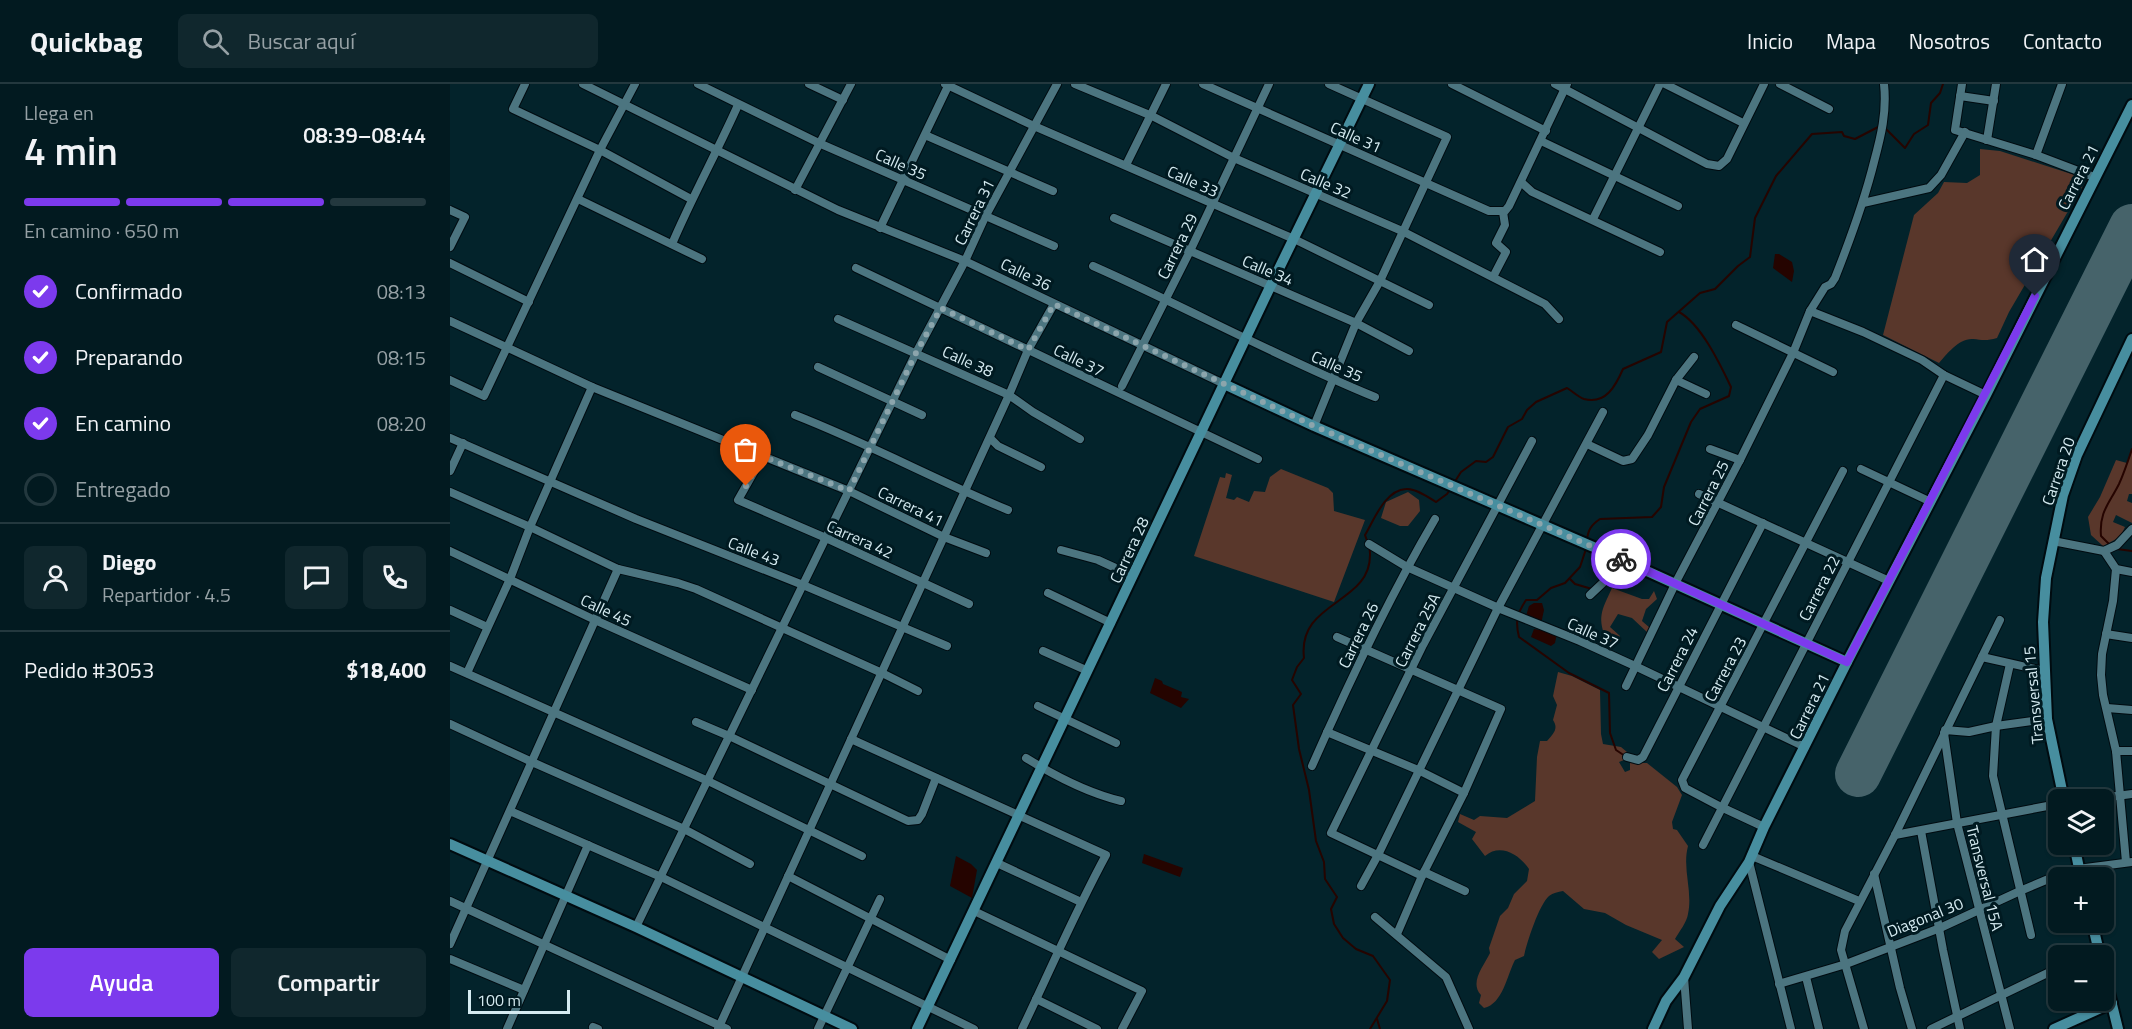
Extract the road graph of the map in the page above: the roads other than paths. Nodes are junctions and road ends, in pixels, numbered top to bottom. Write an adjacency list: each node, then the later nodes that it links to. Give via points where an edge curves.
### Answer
1 (525, 84): 45 (street, via 513,109)
2 (583, 84): 29 (street, Calle 36)
3 (635, 84): 29 (street)
4 (698, 84): 30 (street, Calle 35)
5 (809, 84): 27 (street)
6 (851, 84): 27 (street)
7 (947, 84): 36 (street, Calle 33); 40 (street)
8 (1057, 84): 36 (street, Carrera 31)
9 (1075, 84): 34 (street, Calle 32)
10 (1166, 84): 34 (street)
11 (1203, 84): 32 (street, Calle 31)
12 (1269, 84): 32 (street, Carrera 29)
13 (1329, 84): 26 (street)
14 (1369, 84): 26 (street, Carrera 28)
15 (1452, 84): 38 (street)
16 (1555, 84): 24 (street)
17 (1663, 84): 35 (street); 37 (street)
18 (1764, 84): 35 (street)
19 (1779, 84): 33 (street)
20 (1884, 84): 61 (street, Carrera 25, via 1886,110)
21 (1962, 84): 25 (street)
22 (1996, 84): 28 (street)
23 (2062, 84): 47 (street)
24 (1566, 87): 37 (street); 38 (street)
25 (1960, 96): 28 (street); 39 (street, via 1955,128)
26 (1362, 99): 44 (street, Carrera 28); 54 (street, via 1446,135)
27 (843, 100): 43 (street)
28 (1994, 101): 41 (street)
29 (624, 103): 45 (street); 46 (street, Calle 36)
30 (738, 105): 43 (street, Calle 35); 46 (street)
31 (2132, 105): 52 (street, Carrera 21)
32 (1257, 109): 44 (street, Calle 31); 48 (street, Carrera 29)
33 (1829, 109)
34 (1152, 116): 48 (street, Calle 32); 49 (street)
35 (1743, 123): 37 (street, via 1727,159 1719,166 1707,164)
36 (1034, 126): 49 (street, Calle 33); 50 (street, Carrera 31)
37 (1638, 127): 51 (street)
38 (1546, 131): 42 (street)
39 (1965, 132): 41 (street); 61 (street, via 1941,175 1929,188)
40 (925, 135): 50 (street); 53 (street)
41 (1987, 140): 47 (street)
42 (1541, 141): 51 (street); 55 (street)
43 (821, 144): 53 (street, Calle 35); 56 (street)
44 (1341, 145): 54 (street, Calle 31); 58 (street, Carrera 28)
45 (600, 150): 59 (street); 60 (street)
46 (717, 150): 56 (street, Calle 36); 59 (street)
47 (2036, 155): 52 (street)
48 (1234, 158): 58 (street, Calle 32); 62 (street, Carrera 29)
49 (1126, 165): 62 (street, Calle 33)
50 (1009, 171): 57 (street); 66 (street, Carrera 31)
51 (1615, 176): 63 (street); 68 (street)
52 (2094, 177): 116 (street, Carrera 21)
53 (903, 180): 66 (street, Calle 35); 69 (street)
54 (1425, 182): 65 (street, Calle 31, via 1489,211); 70 (street)
55 (1521, 182): 65 (street, via 1509,206); 68 (street, via 1532,192)
56 (795, 190): 69 (street, Calle 36)
57 (1053, 190)
58 (1317, 194): 70 (street, Calle 32); 71 (street, Carrera 28)
59 (692, 199): 72 (street)
60 (578, 200): 72 (street); 86 (street)
61 (1863, 203): 90 (street, Carrera 25, via 1835,278)
62 (1212, 204): 71 (street, Calle 33); 75 (street, Carrera 29)
63 (1678, 206)
64 (450, 210): 74 (street, via 465,217)
65 (1501, 212): 82 (street, via 1505,225 1496,243 1506,252)
66 (985, 217): 73 (street, Calle 35); 78 (street, Carrera 31)
67 (1114, 218): 75 (street, Calle 34)
68 (1593, 219): 76 (street)
69 (880, 228): 78 (street, Calle 36)
70 (1402, 231): 82 (street, Calle 32); 83 (street)
71 (1294, 239): 83 (street, Calle 33); 84 (street, Carrera 28)
72 (672, 244): 77 (street)
73 (1054, 246)
74 (450, 247)
75 (1190, 251): 84 (street, Calle 34); 85 (street, Carrera 29)
76 (1660, 252)
77 (702, 259)
78 (964, 261): 87 (street, Calle 36); 89 (street, Carrera 31)
79 (450, 263): 86 (street)
80 (1093, 266): 85 (street, Calle 35)
81 (856, 268): 89 (street, Calle 37)
82 (1493, 278): 92 (street, Calle 32, via 1545,304)
83 (1380, 281): 88 (street, Calle 33); 94 (street)
84 (1271, 285): 94 (street, Calle 34); 96 (street, Carrera 28)
85 (1166, 298): 96 (street, Calle 35); 98 (street, Carrera 29)
86 (529, 302): 99 (street)
87 (1054, 304): 98 (street, Calle 36); 100 (street)
88 (1429, 305)
89 (941, 308): 100 (street, Calle 37); 103 (street, Carrera 31)
90 (1810, 311): 102 (street, Carrera 25); 107 (street, via 1922,360)
91 (838, 319): 103 (street, Calle 38)
92 (1559, 319)
93 (450, 321): 99 (street, Carrera 41)
94 (1356, 323): 101 (street, Calle 34); 109 (street)
95 (1736, 325): 102 (street)
96 (1246, 338): 109 (street, Calle 35); 111 (street, Carrera 28)
97 (2132, 339): 156 (street, Carrera 20, via 2077,456 2062,495)
98 (1142, 346): 111 (street, Calle 36); 113 (street, Carrera 29)
99 (508, 348): 108 (street, via 484,396); 112 (street, Carrera 41)
100 (1028, 350): 115 (street); 123 (street, Calle 37)
101 (1409, 351)
102 (1793, 352): 106 (street); 134 (street, Carrera 25)
103 (916, 353): 115 (street, Calle 38); 118 (street, Carrera 31)
104 (1694, 357): 110 (street)
105 (818, 367): 118 (street)
106 (1833, 372)
107 (1944, 375): 116 (street); 140 (street, Carrera 22)
108 (450, 380)
109 (1333, 380): 117 (street, Calle 35); 122 (street)
110 (1676, 380): 114 (street); 129 (street, via 1632,459 1623,461)
111 (1224, 384): 122 (street, Calle 36); 123 (street, Carrera 28)
112 (592, 387): 132 (street, Carrera 41); 139 (street)
113 (1122, 387)
114 (1706, 394)
115 (1010, 395): 125 (street); 126 (street, Calle 38)
116 (1986, 395): 146 (street, Carrera 21)
117 (1375, 397)
118 (893, 401): 121 (street); 130 (street, Carrera 31)
119 (1603, 412): 129 (street)
120 (795, 415): 130 (street)
121 (922, 415)
122 (1314, 426): 147 (street, Calle 36)
123 (1202, 432): 133 (street, Calle 37); 169 (street, Carrera 28)
124 (450, 438): 128 (street, Calle 43)
125 (990, 438): 135 (street, via 998,446); 143 (street)
126 (1080, 440)
127 (1532, 441): 147 (street, Carrera 25A)
128 (463, 443): 137 (street); 139 (street, Calle 43)
129 (1587, 444): 151 (street)
130 (870, 448): 141 (street, Carrera 31); 143 (street)
131 (1710, 449): 134 (street)
132 (762, 456): 141 (street, Carrera 41); 155 (street, Carrera 42, via 738,500)
133 (1258, 459)
134 (1740, 460): 145 (street, Carrera 25)
135 (1041, 466)
136 (1861, 469): 140 (street)
137 (450, 471)
138 (1843, 471): 157 (street, Carrera 23)
139 (551, 482): 152 (street); 173 (street, Calle 43)
140 (1889, 482): 146 (street); 164 (street, Carrera 22)
141 (849, 491): 154 (street, Carrera 41); 155 (street, Carrera 31)
142 (450, 492): 152 (street)
143 (965, 492): 148 (street); 154 (street)
144 (1699, 494): 145 (street)
145 (1719, 502): 150 (street); 174 (street, Carrera 25)
146 (1931, 502): 171 (street, Carrera 21)
147 (1496, 506): 151 (street, Calle 36); 175 (street, Carrera 25A)
148 (1008, 510)
149 (1436, 519): 165 (street, Carrera 26)
150 (1763, 523): 157 (street); 179 (street, Carrera 24)
151 (1543, 526): 163 (street, Calle 36); 180 (street)
152 (530, 527): 166 (street); 170 (street)
153 (2132, 529): 161 (street, via 2117,545)
154 (944, 537): 162 (street, Carrera 41); 172 (street)
155 (826, 538): 172 (street, Carrera 42); 173 (street, Carrera 31)
156 (2053, 541): 161 (street); 184 (street, Carrera 20)
157 (1806, 542): 164 (street); 186 (street, Carrera 23)
158 (1369, 544): 165 (street, Calle 37)
159 (1061, 550): 169 (street, via 1098,560)
160 (450, 551): 170 (street, Calle 45)
161 (2104, 551): 167 (street)
162 (986, 553)
163 (1618, 558): 174 (street, Calle 36); 177 (street, via 1607,579)
164 (1848, 561): 171 (street); 193 (street, Carrera 22)
165 (1407, 567): 175 (street, Calle 37); 195 (street, Carrera 26)
166 (618, 569): 182 (street); 189 (street, via 696,589)
167 (2116, 570): 168 (street); 190 (street)
168 (2132, 572)
169 (1133, 576): 185 (street, Carrera 28)
170 (510, 579): 182 (street, Calle 45); 188 (street)
171 (1889, 581): 198 (street, Carrera 21)
172 (923, 582): 178 (street, Carrera 42); 187 (street)
173 (803, 585): 187 (street, Calle 43); 189 (street, Carrera 31)
174 (1675, 585): 179 (street, Calle 36); 201 (street, Carrera 25)
175 (1453, 587): 180 (street, Calle 37); 202 (street, Carrera 25A)
176 (1048, 593): 185 (street)
177 (1590, 595)
178 (969, 604)
179 (1720, 605): 186 (street, Calle 36); 208 (street, Carrera 24)
180 (1500, 609): 201 (street, Calle 37); 210 (street)
181 (450, 610): 188 (street)
182 (595, 620): 209 (street, Calle 45); 216 (street)
183 (2000, 620): 197 (street)
184 (2043, 622): 204 (street, Transversal 15)
185 (1111, 623): 203 (street, Carrera 28)
186 (1764, 625): 193 (street, Calle 36); 213 (street, Carrera 23)
187 (903, 626): 194 (street, Calle 43); 206 (street)
188 (487, 627): 205 (street)
189 (782, 629): 206 (street); 209 (street, Carrera 31)
190 (2106, 634): 192 (street); 214 (street, via 2101,675)
191 (1337, 637): 195 (street)
192 (2132, 638)
193 (1805, 644): 198 (street, Calle 36); 221 (street, Carrera 22)
194 (947, 646)
195 (1365, 650): 202 (street); 224 (street, Carrera 26)
196 (1043, 651): 203 (street)
197 (1982, 657): 199 (street); 223 (street)
198 (1847, 662): 228 (street, Carrera 21)
199 (2010, 664): 204 (street); 222 (street)
200 (450, 666): 205 (street)
201 (1635, 666): 207 (street, Carrera 25); 208 (street, Calle 37)
202 (1411, 670): 210 (street); 229 (street, Carrera 25A)
203 (1088, 671): 217 (street, Carrera 28)
204 (2044, 671): 218 (street, Transversal 15)
205 (467, 673): 216 (street)
206 (882, 673): 211 (street); 226 (street)
207 (1626, 686)
208 (1679, 686): 213 (street, Calle 37); 232 (street, Carrera 24, via 1642,757)
209 (752, 690): 225 (street, Carrera 31)
210 (1458, 690): 237 (street); 242 (street, via 1501,709)
211 (918, 691)
212 (1038, 706): 217 (street)
213 (1721, 707): 221 (street, Calle 37); 248 (street, Carrera 23, via 1682,780 1684,787)
214 (2107, 708): 215 (street); 230 (street)
215 (2132, 710)
216 (554, 712): 234 (street); 239 (street)
217 (1065, 719): 227 (street); 236 (street, Carrera 28)
218 (2047, 720): 222 (street); 241 (street, Transversal 15)
219 (696, 722): 225 (street)
220 (450, 724): 234 (street)
221 (1763, 726): 228 (street, Calle 37); 248 (street, Carrera 22)
222 (1996, 726): 223 (street, via 1968,732); 250 (street, via 1993,776)
223 (1944, 731): 252 (street, Transversal 15A); 259 (street)
224 (1327, 732): 229 (street); 235 (street, Carrera 26)
225 (729, 736): 239 (street, Carrera 31); 240 (street)
226 (851, 739): 238 (street); 240 (street)
227 (1116, 743)
228 (1805, 747): 253 (street, Carrera 21)
229 (1373, 750): 237 (street); 263 (street, Carrera 25A, via 1331,833)
230 (2116, 751): 231 (street); 244 (street)
231 (2132, 751)
232 (1627, 757)
233 (1026, 758): 236 (street)
234 (532, 762): 249 (street); 254 (street)
235 (1312, 766)
236 (1042, 768): 246 (street, via 1101,796); 251 (street, Carrera 28)
237 (1418, 770): 242 (street); 263 (street)
238 (936, 778): 240 (street, via 922,814 918,820 908,821); 251 (street)
239 (708, 781): 254 (street, Carrera 31); 255 (street)
240 (830, 785): 255 (street)
241 (2062, 789)
242 (1464, 793): 271 (street)
243 (2132, 794): 244 (street)
244 (2119, 795): 245 (street); 258 (street)
245 (2114, 796)
246 (1121, 801)
247 (2048, 806): 250 (street)
248 (1721, 807): 253 (street); 262 (street, Carrera 22)
249 (510, 811): 261 (street); 266 (street)
250 (2002, 814): 252 (street); 278 (street)
251 (1019, 816): 268 (street, Carrera 28); 283 (street, via 1106,855)
252 (1957, 823): 256 (street); 285 (street, Transversal 15A)
253 (1764, 827): 265 (street, Carrera 21)
254 (684, 829): 269 (street); 274 (street, Carrera 31)
255 (809, 831): 264 (street); 273 (street)
256 (1921, 831): 259 (street); 291 (street)
257 (2132, 833): 258 (street)
258 (2122, 834): 267 (street)
259 (1895, 835): 272 (street)
260 (450, 844): 266 (street)
261 (588, 845): 274 (street); 279 (street)
262 (1703, 845)
263 (1378, 855): 271 (street); 276 (street)
264 (862, 856)
265 (1750, 859): 282 (street); 304 (street, Carrera 21); 306 (street)
266 (487, 862): 279 (street); 284 (street)
267 (2129, 862): 270 (street, Diagonal 30)
268 (997, 863): 283 (street); 286 (street, Carrera 28)
269 (750, 864)
270 (2107, 867)
271 (1423, 874): 277 (street); 292 (street)
272 (1875, 874): 282 (street); 296 (street)
273 (788, 876): 288 (street); 290 (street)
274 (661, 877): 289 (street, Carrera 31); 290 (street)
275 (2048, 883): 278 (street, Diagonal 30)
276 (1361, 886)
277 (1465, 891)
278 (2020, 891): 285 (street, Diagonal 30); 293 (street)
279 (565, 897): 289 (street); 295 (street)
280 (880, 899): 288 (street)
281 (450, 901): 284 (street)
282 (1859, 901): 300 (street, via 1841,950)
283 (1081, 902): 297 (street)
284 (466, 909): 294 (street); 295 (street)
285 (1979, 909): 291 (street, Diagonal 30); 308 (street, Transversal 15A)
286 (974, 911): 297 (street); 299 (street, Carrera 28)
287 (1375, 917): 292 (street)
288 (869, 920): 299 (street); 301 (street)
289 (636, 927): 303 (street)
290 (765, 927): 301 (street); 303 (street)
291 (1940, 928): 296 (street, Diagonal 30); 314 (street)
292 (1397, 934): 324 (street, via 1446,977)
293 (2031, 935)
294 (450, 944)
295 (544, 945): 307 (street); 315 (street)
296 (1891, 946): 300 (street, Diagonal 30); 330 (street)
297 (1060, 952): 309 (street); 323 (street, via 1142,991)
298 (450, 959): 307 (street)
299 (951, 960): 310 (street, Carrera 28)
300 (1846, 964): 305 (street, Diagonal 30); 329 (street)
301 (846, 968): 310 (street); 313 (street)
302 (2048, 973): 308 (street)
303 (742, 977): 313 (street); 315 (street)
304 (1683, 977): 325 (street, Carrera 21); 326 (street)
305 (1806, 977): 306 (street, Diagonal 30); 328 (street)
306 (1779, 984): 327 (street)
307 (524, 990): 316 (street)
308 (2001, 995): 314 (street); 333 (street, Transversal 15A)
309 (1036, 999): 321 (street); 322 (street)
310 (928, 1007): 319 (street, Carrera 28); 320 (street)
311 (2094, 1011): 334 (street)
312 (2114, 1011): 335 (street)
313 (825, 1015): 317 (street); 318 (street)
314 (1957, 1017): 331 (street); 332 (street)
315 (721, 1028)
316 (507, 1029)
317 (818, 1029)
318 (852, 1029)
319 (917, 1029)
320 (974, 1029)
321 (1022, 1029)
322 (1097, 1029)
323 (1122, 1029)
324 (1469, 1029)
325 (1653, 1029)
326 (1688, 1029)
327 (1791, 1029)
328 (1820, 1029)
329 (1864, 1029)
330 (1912, 1029)
331 (1931, 1029)
332 (1960, 1029)
333 (2010, 1029)
334 (2054, 1029)
335 (2118, 1029)

